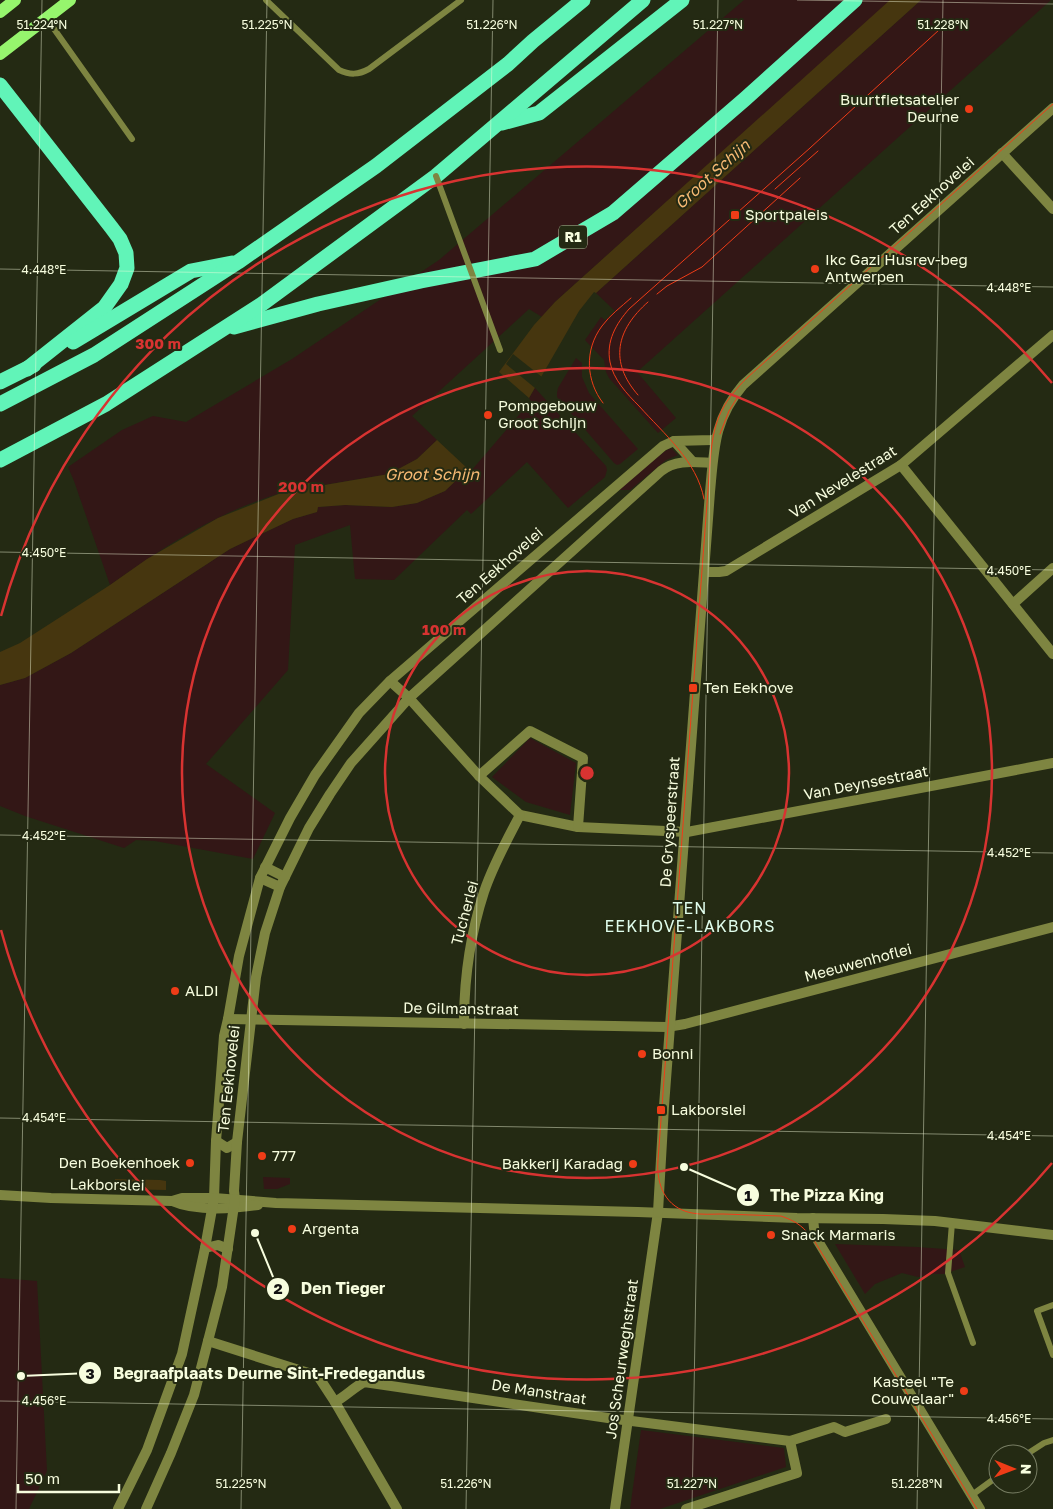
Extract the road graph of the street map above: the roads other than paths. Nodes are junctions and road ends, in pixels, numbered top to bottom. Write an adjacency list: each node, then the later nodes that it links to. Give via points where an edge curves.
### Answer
1 (15, 0): 9 (main road)
2 (70, 0): 10 (main road)
3 (266, 0): 4 (lane, via 339,70 354,74 369,69)
4 (461, 0)
5 (583, 0): 19 (highway, via 508,64 376,166)
6 (643, 0): 14 (highway, R1)
7 (682, 0): 14 (highway, via 539,112)
8 (855, 0): 20 (highway, R1, via 613,213 535,259 318,304)
9 (0, 12)
10 (47, 19): 11 (main road); 15 (lane)
11 (0, 54)
12 (0, 85): 23 (highway, via 112,227 126,253 121,284 104,308)
13 (1053, 108): 16 (street, Ten Eekhovelei)
14 (498, 124): 17 (highway, R1)
15 (132, 139)
16 (1002, 153): 18 (street); 26 (street, Ten Eekhovelei, via 743,385 726,409)
17 (436, 176): 20 (highway, R1, via 262,304); 22 (lane, bridge)
18 (1053, 210)
19 (238, 262): 23 (highway, via 191,270); 25 (highway, via 94,355)
20 (218, 332): 28 (highway, R1, via 106,404)
21 (1053, 334): 31 (street, Van Nevelestraat)
22 (500, 350)
23 (26, 369): 24 (highway)
24 (0, 382)
25 (0, 404)
26 (715, 439): 27 (street); 30 (street, Ten Eekhovelei)
27 (674, 440): 29 (street); 32 (street, Ten Eekhovelei)
28 (0, 460)
29 (693, 462): 30 (street, Ten Eekhovelei); 33 (street, Ten Eekhovelei, via 669,465)
30 (712, 463): 35 (street, De Gryspeerstraat)
31 (901, 465): 35 (street, Van Nevelestraat, via 726,571); 36 (street)
32 (607, 494): 33 (street); 38 (street, Ten Eekhovelei)
33 (619, 508): 39 (street, Ten Eekhovelei)
34 (1053, 568): 36 (street)
35 (704, 572): 44 (street, De Gryspeerstraat)
36 (1013, 604): 37 (street)
37 (1053, 654)
38 (390, 681): 39 (street); 45 (street, Ten Eekhovelei, via 359,714 315,775)
39 (408, 698): 41 (street); 47 (street, Ten Eekhovelei, via 351,763 309,828)
40 (1053, 763): 44 (street, Van Deynsestraat)
41 (479, 776): 42 (street); 43 (street, via 530,731 583,758)
42 (520, 815): 43 (street, Van Deynsestraat); 51 (street, Tucherlei, via 484,892 470,944)
43 (578, 827): 44 (street, Van Deynsestraat)
44 (684, 832): 52 (street, De Gryspeerstraat)
45 (265, 867): 46 (street, Ten Eekhovelei); 47 (street)
46 (260, 878): 47 (street); 49 (street, Ten Eekhovelei, via 239,956)
47 (283, 882): 50 (street, Ten Eekhovelei, via 263,942)
48 (1053, 927): 52 (street, Meeuwenhoflei)
49 (228, 1019): 50 (street, Ten Eekhovelei); 53 (street, Ten Eekhovelei)
50 (251, 1019): 51 (street, De Gilmanstraat); 54 (street, Ten Eekhovelei)
51 (464, 1024): 52 (street, De Gilmanstraat)
52 (670, 1027): 58 (street, De Gryspeerstraat)
53 (216, 1141): 54 (street, Ten Eekhovelei, via 227,1148); 56 (street, Ten Eekhovelei)
54 (237, 1142): 57 (street, Ten Eekhovelei)
55 (0, 1195): 56 (street, Lakborslei, via 172,1201 182,1198)
56 (213, 1203): 57 (street, Lakborslei); 62 (street, Ten Eekhovelei)
57 (235, 1204): 58 (street, via 276,1202); 63 (street, Ten Eekhovelei)
58 (658, 1212): 59 (street); 70 (street, Jos Scheurweghstraat)
59 (813, 1218): 60 (street); 75 (street, via 818,1241)
60 (952, 1223): 61 (street); 66 (lane, via 948,1273)
61 (1053, 1236)
62 (205, 1248): 63 (street, via 218,1245); 76 (street, Ten Eekhovelei, via 182,1354)
63 (228, 1249): 65 (street, Ten Eekhovelei)
64 (1053, 1305): 67 (lane, via 1037,1311)
65 (208, 1341): 68 (street, via 318,1376); 77 (street, Ten Eekhovelei, via 194,1395)
66 (973, 1343)
67 (1053, 1356)
68 (335, 1402): 70 (street, De Manstraat, via 364,1382); 78 (street)
69 (886, 1419): 71 (street, De Manstraat, via 845,1432 834,1427)
70 (628, 1421): 71 (street, De Manstraat); 79 (street, Jos Scheurweghstraat)
71 (790, 1440): 80 (street, via 797,1473)
72 (1053, 1440): 73 (lane)
73 (1038, 1447)
74 (988, 1484): 75 (lane)
75 (972, 1496): 81 (street)
76 (122, 1508)
77 (146, 1509)
78 (397, 1509)
79 (615, 1509)
80 (686, 1509)
81 (980, 1509)

